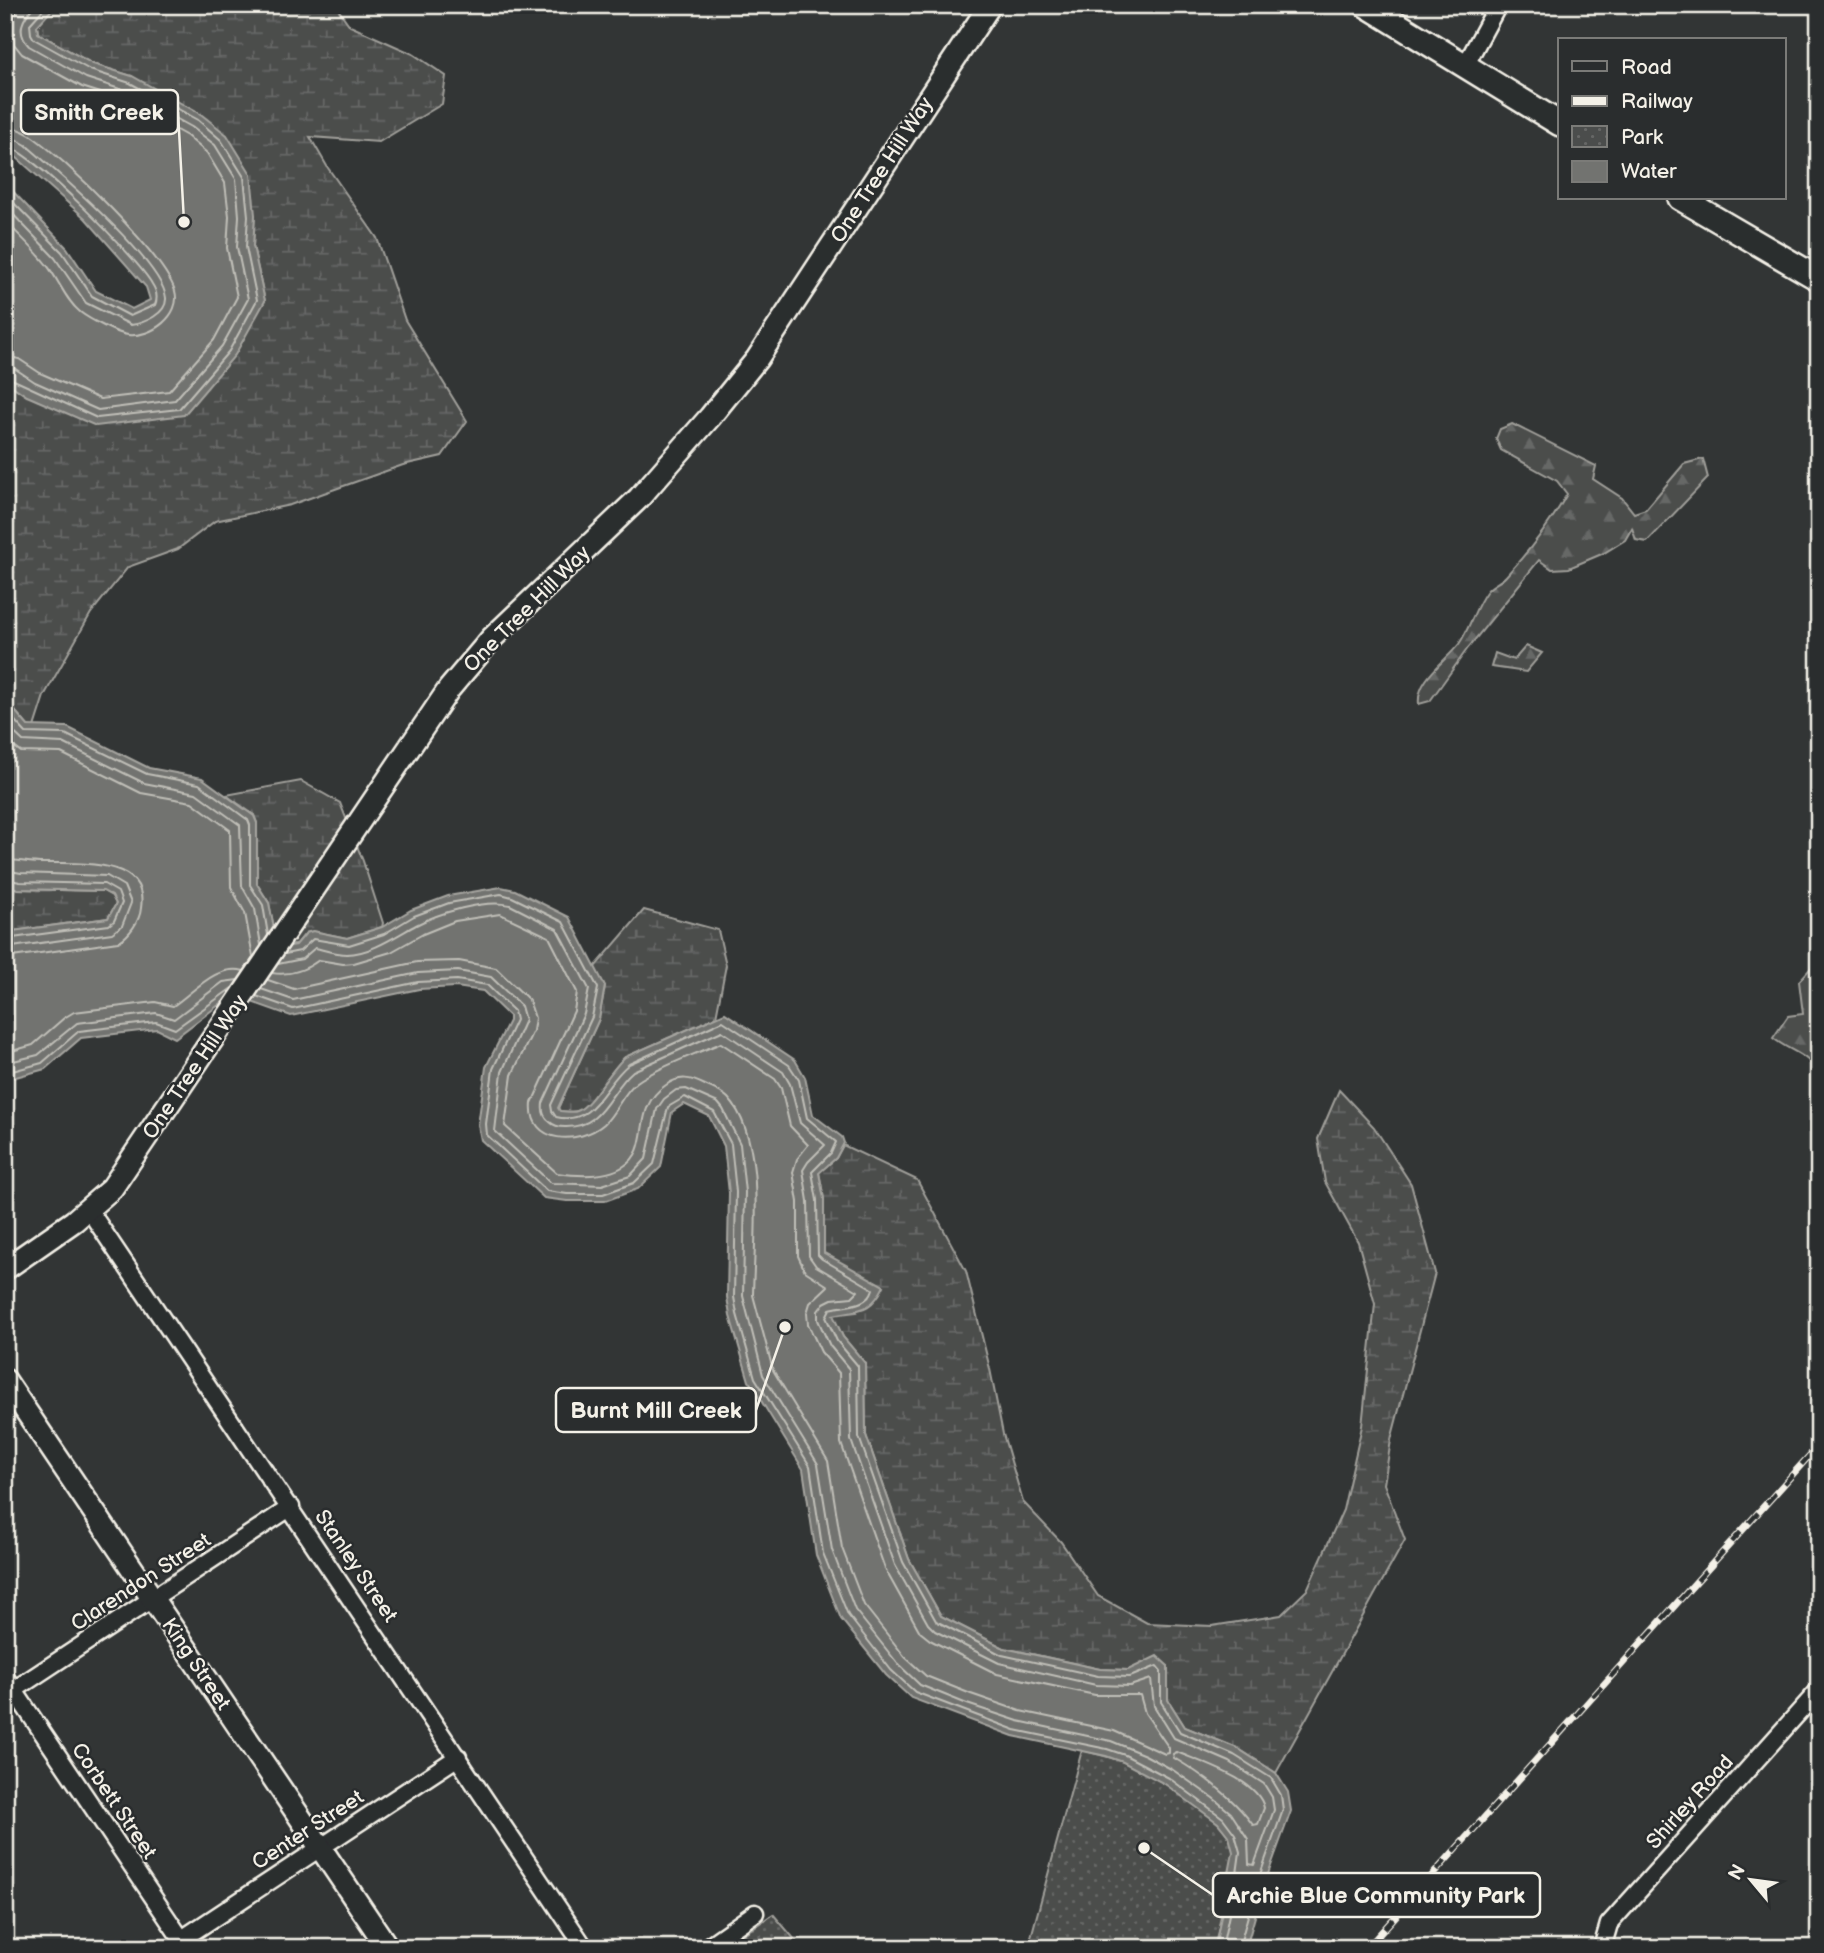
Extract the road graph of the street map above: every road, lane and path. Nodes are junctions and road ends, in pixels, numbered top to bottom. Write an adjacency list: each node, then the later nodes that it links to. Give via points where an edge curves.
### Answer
1 (990, 5): 8 (street, One Tree Hill Way, via 757,359 639,498 478,653 449,689 126,1170)
2 (1366, 5): 4 (main road)
3 (1498, 5): 4 (street)
4 (1465, 66): 5 (main road)
5 (1558, 123)
6 (1683, 200): 7 (main road)
7 (1819, 279)
8 (89, 1210): 9 (street, One Tree Hill Way); 11 (street, Stanley Street)
9 (5, 1269)
10 (5, 1380): 12 (street, King Street)
11 (291, 1507): 12 (street, Clarendon Street); 15 (street, Stanley Street)
12 (152, 1600): 13 (street, Clarendon Street); 16 (street, King Street)
13 (10, 1684): 18 (street, Corbett Street)
14 (1819, 1690): 22 (street, Shirley Road, via 1609,1924)
15 (458, 1757): 16 (street, Center Street); 20 (street, Stanley Street)
16 (321, 1846): 18 (street, Center Street); 19 (street, King Street)
17 (755, 1913): 21 (street)
18 (185, 1944)
19 (388, 1948)
20 (585, 1948)
21 (705, 1948)
22 (1602, 1948)

